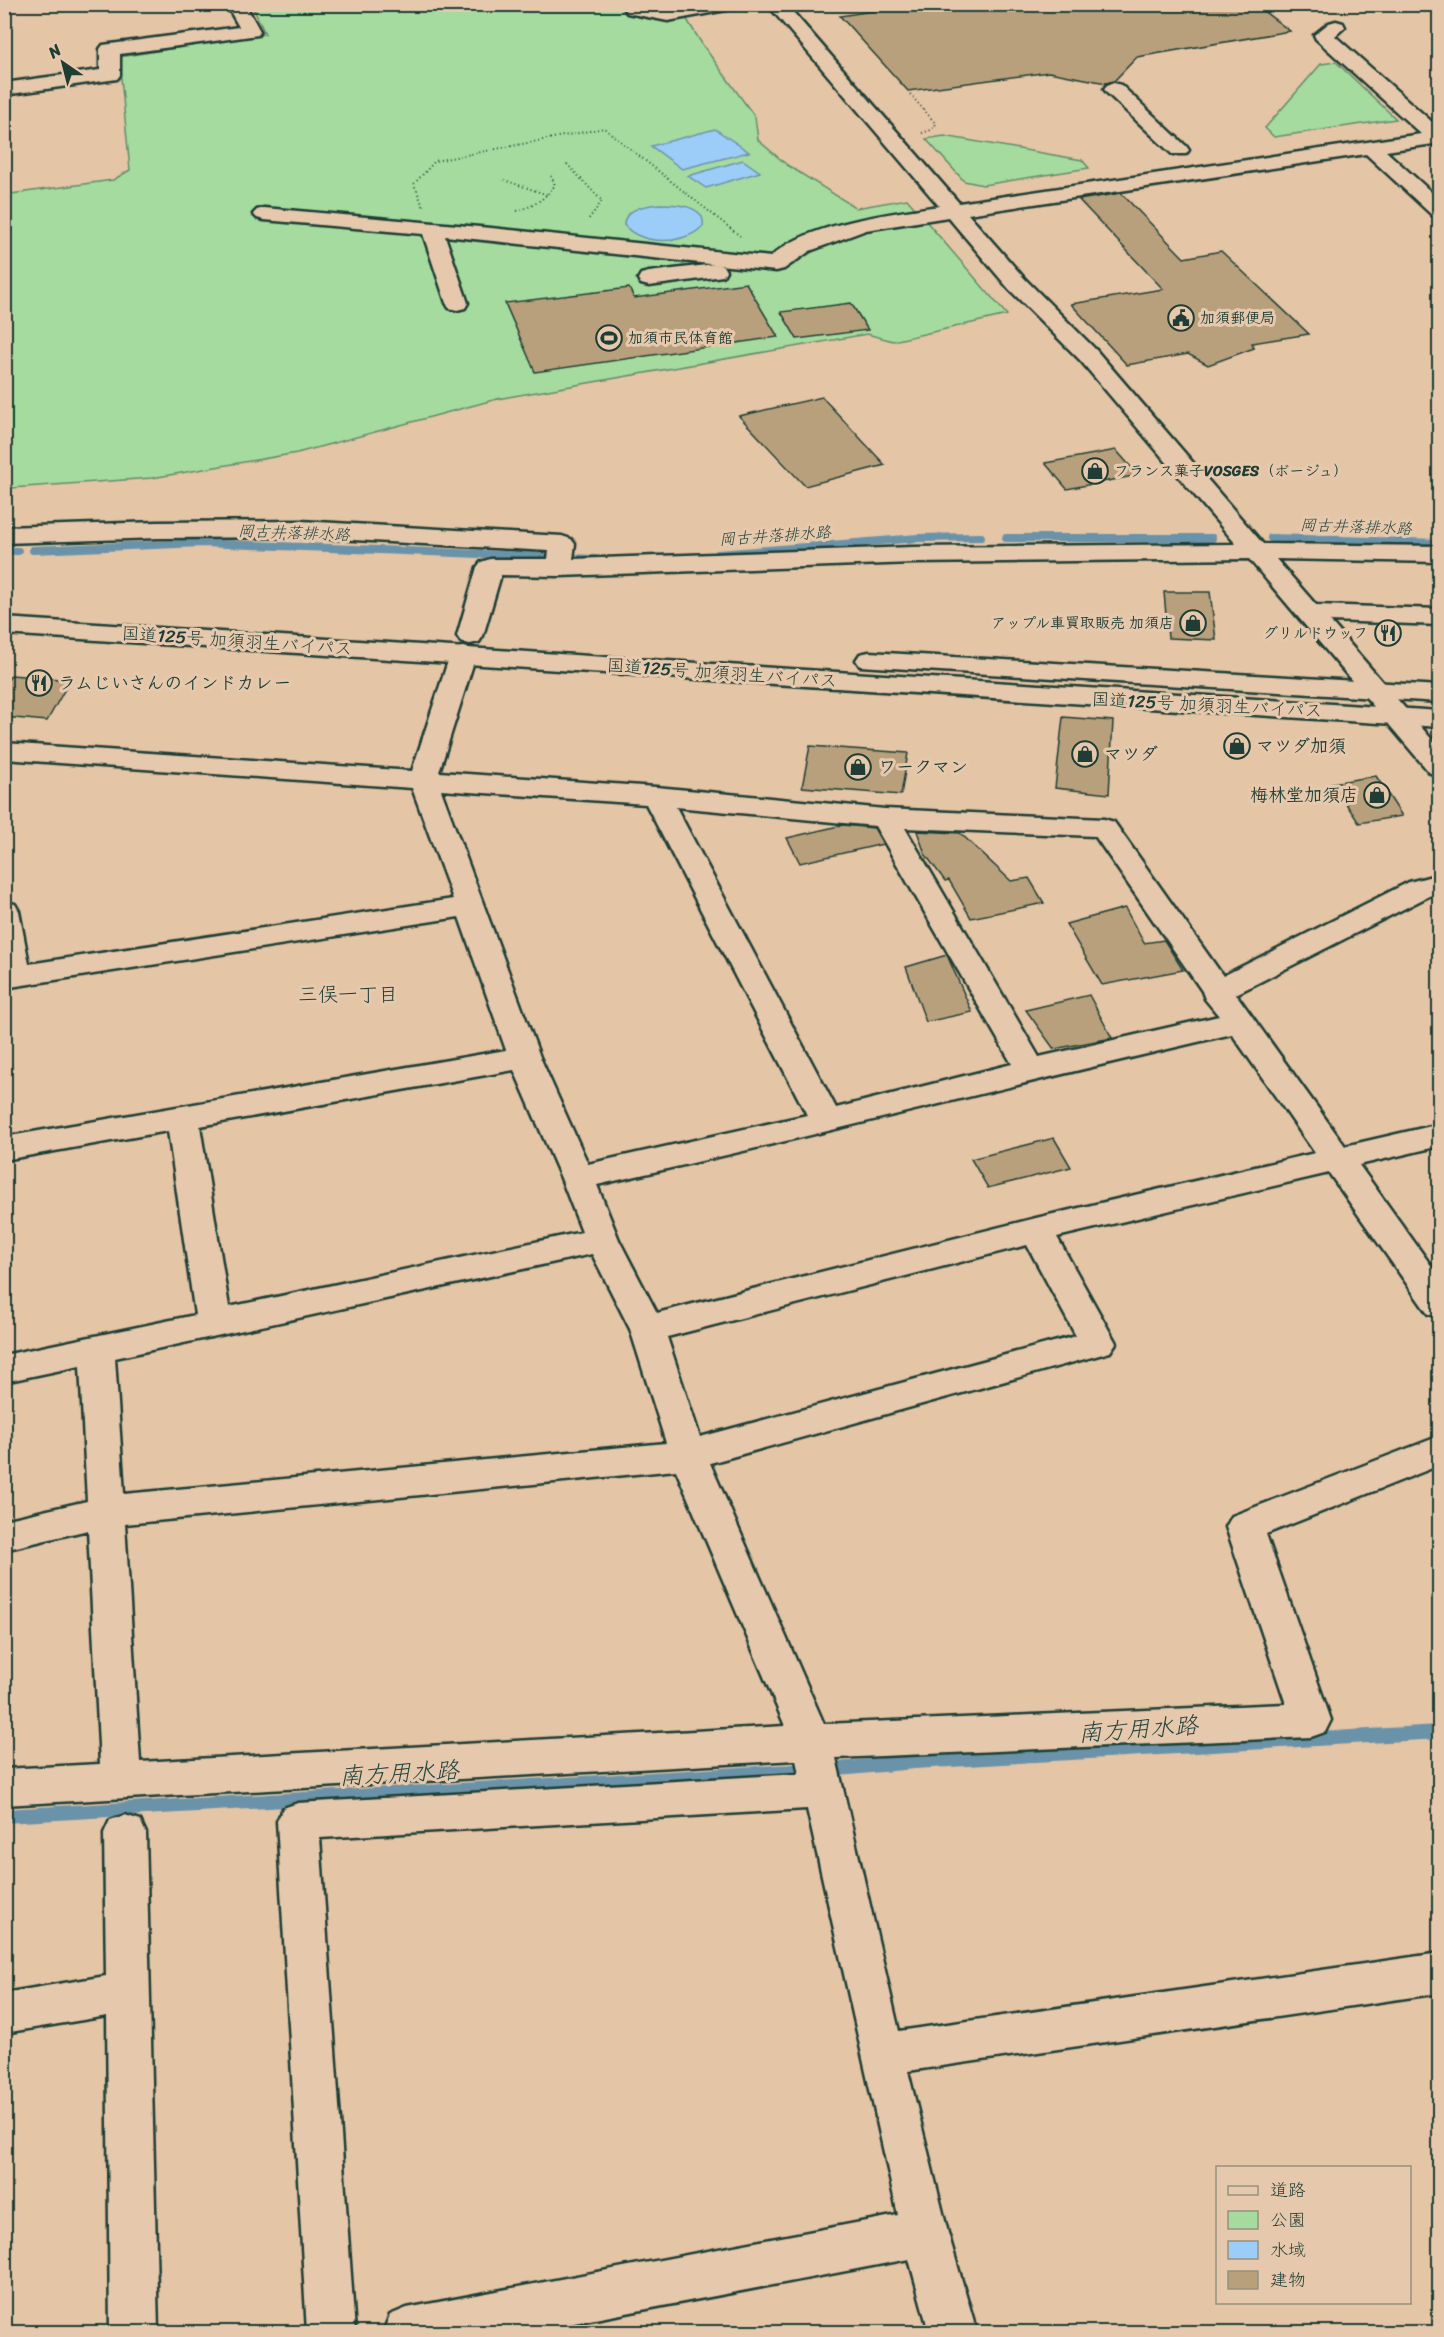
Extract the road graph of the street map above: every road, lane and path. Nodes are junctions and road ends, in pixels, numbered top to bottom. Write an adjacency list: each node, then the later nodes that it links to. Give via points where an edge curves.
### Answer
1 (235, 4): 7 (main road, via 251,31 110,49 110,75)
2 (631, 4): 3 (main road, via 634,9 668,15)
3 (726, 4)
4 (776, 4): 17 (main road)
5 (1336, 27): 10 (main road, via 1323,35)
6 (1114, 88): 12 (main road)
7 (4, 89)
8 (910, 94): 9 (path, via 936,124)
9 (915, 135)
10 (1438, 137): 11 (main road)
11 (1371, 148): 17 (main road); 19 (main road)
12 (1179, 150)
13 (567, 164): 22 (path, via 602,201)
14 (551, 176): 16 (path, via 555,185)
15 (504, 180): 16 (path)
16 (548, 195): 18 (path, via 539,204)
17 (952, 209): 23 (main road, via 863,224 808,244); 27 (main road, via 1017,284 1088,355)
18 (509, 212)
19 (1440, 212)
20 (264, 214): 21 (main road)
21 (432, 229): 22 (main road); 23 (path, via 414,184 435,161 604,128); 25 (main road)
22 (571, 243): 23 (main road)
23 (776, 264): 24 (main road)
24 (649, 279)
25 (457, 303)
26 (4, 535): 29 (main road, via 301,529 562,544)
27 (1248, 542): 28 (main road); 29 (main road, via 1011,552); 31 (main road)
28 (1440, 554)
29 (560, 559): 34 (main road, via 490,567)
30 (4, 607): 34 (main road, 国道125号 加須羽生バイパス)
31 (1308, 613): 32 (main road); 35 (main road)
32 (1440, 617)
33 (4, 626): 34 (main road, 国道125号 加須羽生バイパス)
34 (466, 646): 35 (main road, 国道125号 加須羽生バイパス); 37 (main road, 国道125号 加須羽生バイパス, via 1161,703); 41 (main road)
35 (1373, 690): 36 (main road, 国道125号 加須羽生バイパス); 37 (main road)
36 (1440, 694)
37 (1395, 716): 38 (main road, 国道125号 加須羽生バイパス); 40 (main road)
38 (1440, 719)
39 (4, 751): 41 (main road)
40 (1440, 767)
41 (423, 779): 42 (main road); 45 (main road)
42 (656, 796): 43 (main road); 53 (main road)
43 (885, 818): 48 (main road, via 1104,828); 51 (main road)
44 (1440, 883): 48 (main road, via 1419,889)
45 (470, 906): 47 (main road); 50 (main road)
46 (4, 911): 47 (main road)
47 (10, 977)
48 (1216, 992): 49 (main road)
49 (1240, 1022): 51 (main road); 56 (main road)
50 (524, 1056): 52 (main road); 57 (main road)
51 (1031, 1070): 53 (main road)
52 (182, 1117): 55 (main road); 61 (main road)
53 (826, 1122): 57 (main road)
54 (1440, 1135): 56 (main road)
55 (4, 1149)
56 (1337, 1158): 58 (main road); 60 (main road)
57 (578, 1178): 59 (main road)
58 (1036, 1230): 62 (main road); 66 (main road, via 1098,1343)
59 (602, 1240): 61 (main road); 62 (main road)
60 (1440, 1305)
61 (214, 1323): 63 (main road)
62 (647, 1329): 66 (main road)
63 (97, 1348): 64 (main road); 67 (main road)
64 (4, 1369)
65 (1440, 1450): 69 (main road, via 1245,1527 1311,1720)
66 (688, 1455): 67 (main road); 69 (main road)
67 (106, 1511): 68 (main road); 70 (main road)
68 (4, 1535)
69 (812, 1742): 70 (main road); 72 (main road)
70 (121, 1779): 71 (main road)
71 (4, 1787)
72 (824, 1790): 77 (main road); 80 (main road, via 298,1821)
73 (124, 1833): 75 (main road)
74 (1440, 1973): 77 (main road)
75 (129, 1992): 76 (main road); 79 (main road)
76 (4, 2013)
77 (882, 2054): 78 (main road)
78 (925, 2233): 81 (main road); 82 (main road)
79 (135, 2332)
80 (331, 2332)
81 (407, 2332)
82 (953, 2332)

